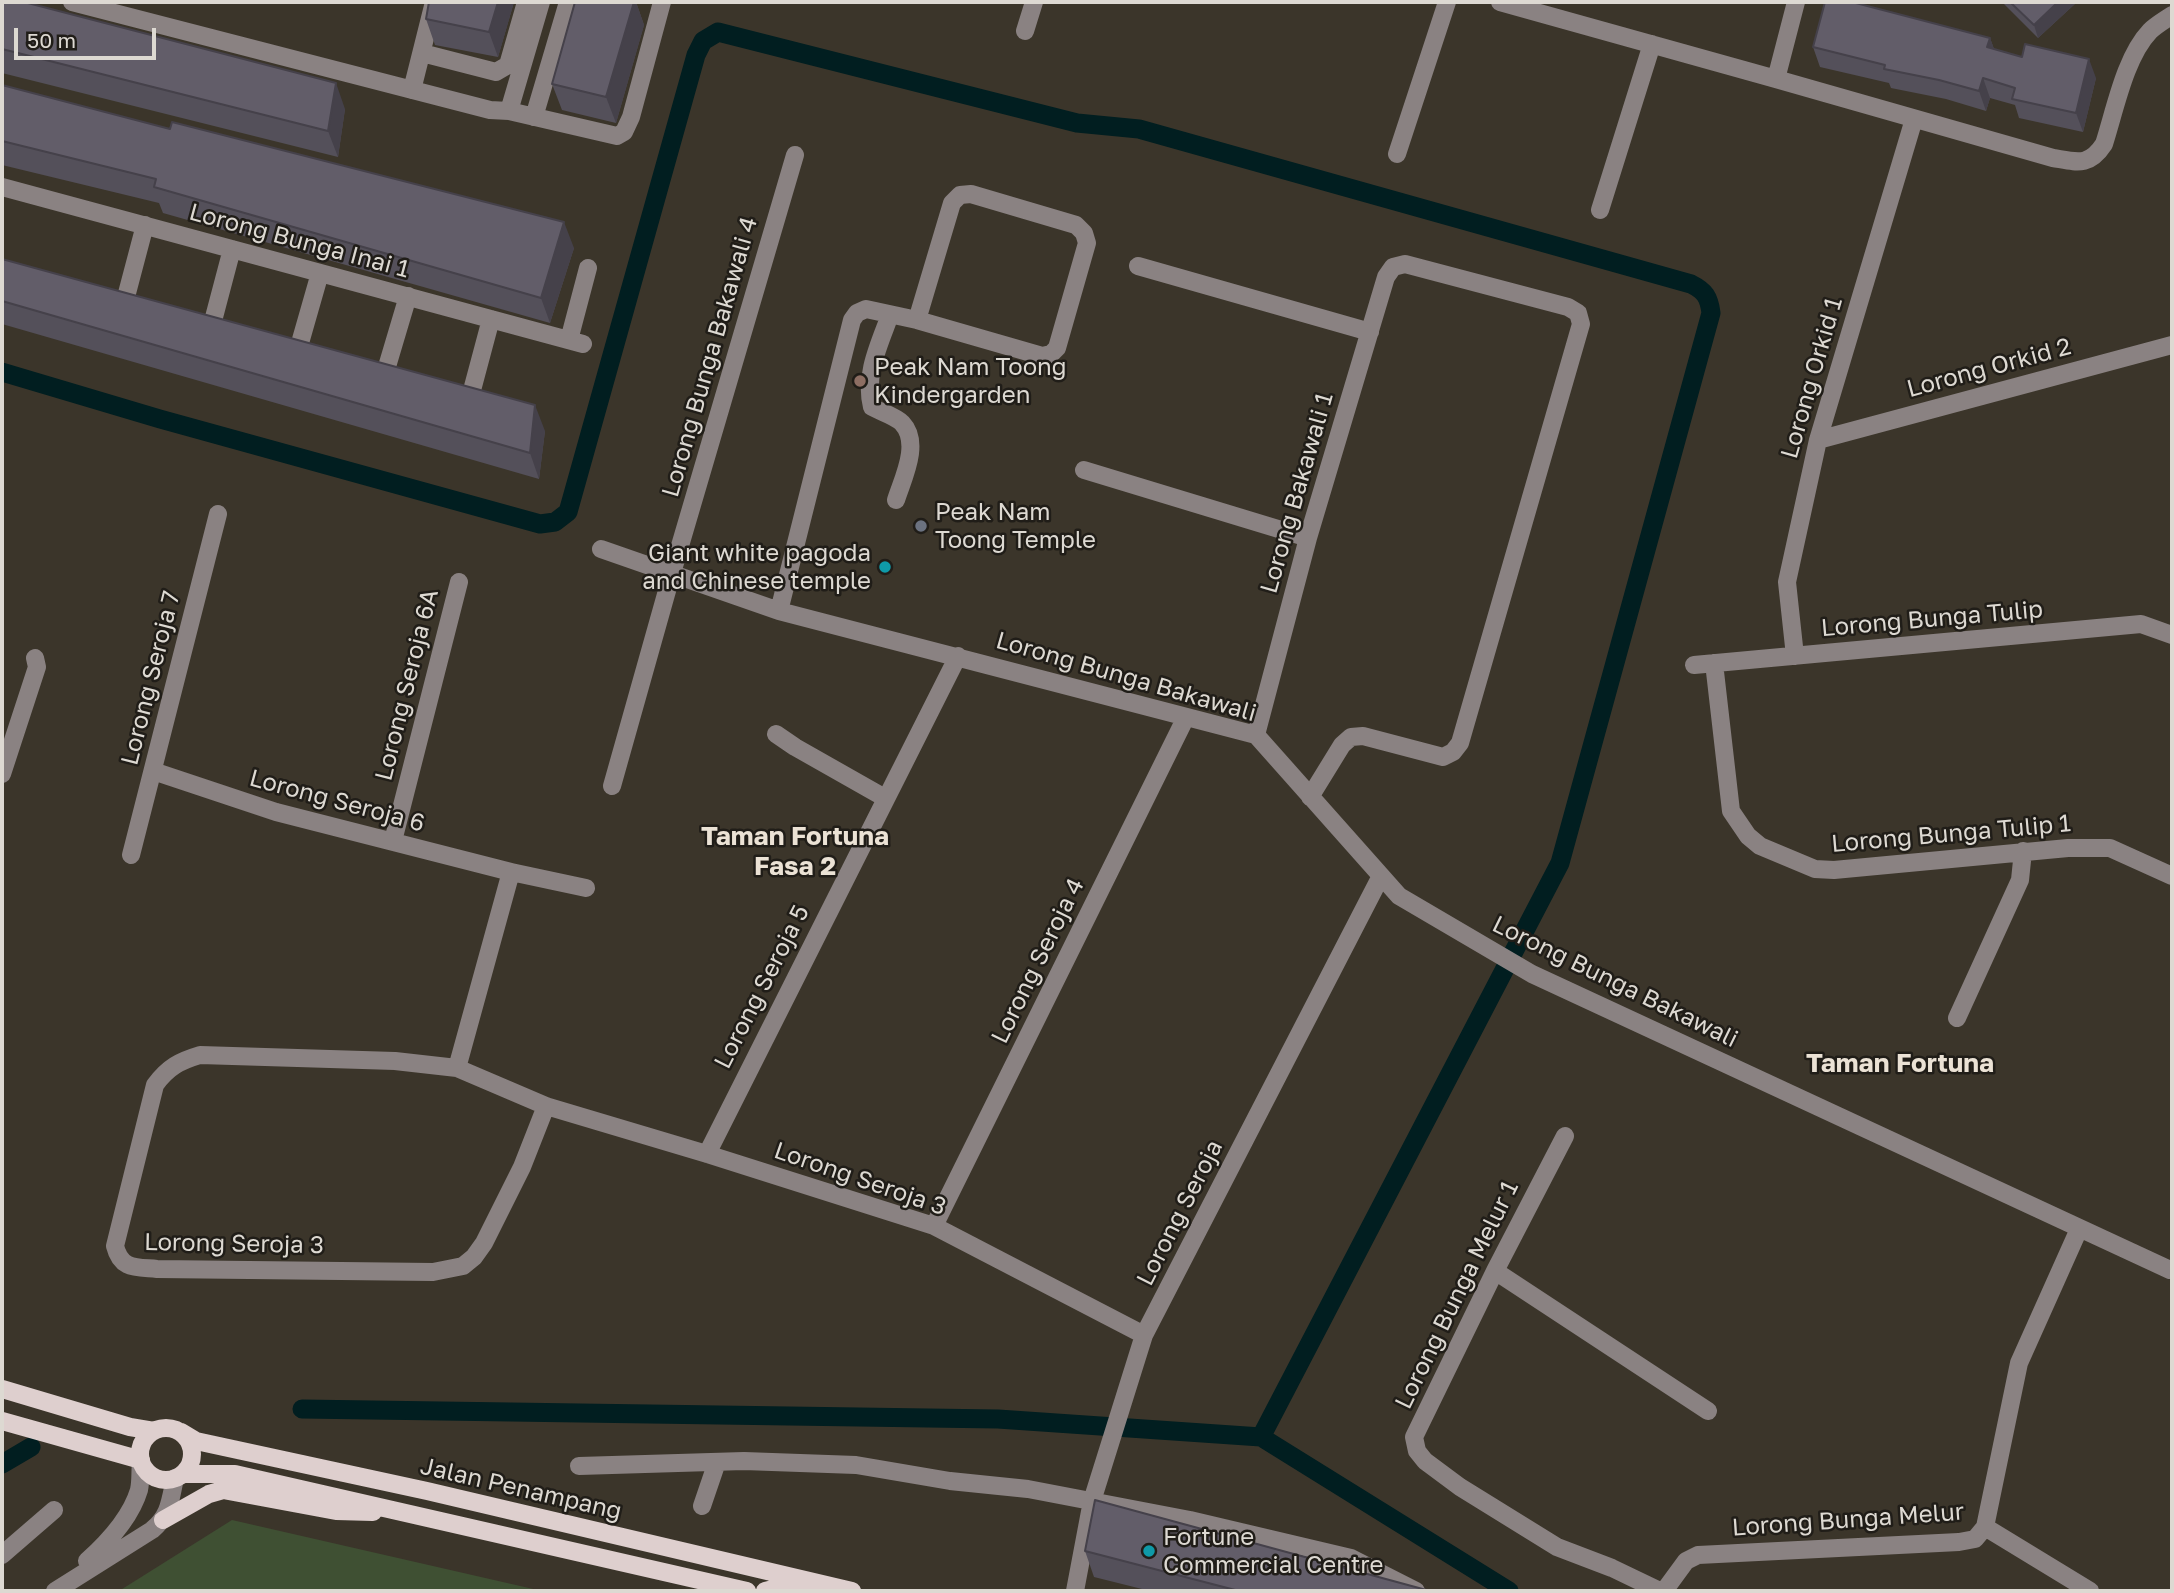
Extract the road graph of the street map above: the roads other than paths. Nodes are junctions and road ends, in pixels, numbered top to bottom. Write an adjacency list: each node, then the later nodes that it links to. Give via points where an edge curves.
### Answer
1 (72, 2): 16 (street)
2 (434, 2): 14 (street)
3 (526, 2): 14 (street, via 508,65 496,72)
4 (541, 2): 17 (street)
5 (568, 2): 18 (street)
6 (662, 2): 18 (street, via 624,132 617,136)
7 (1034, 2): 12 (street)
8 (1447, 2): 20 (street)
9 (1500, 2): 13 (street)
10 (1796, 2): 15 (street)
11 (2172, 15): 19 (street, via 2150,30 2133,57 2096,156 2080,162 2053,158)
12 (1025, 31)
13 (1652, 44): 15 (street); 23 (street)
14 (422, 53): 16 (street)
15 (1776, 79): 19 (street)
16 (404, 88): 17 (street)
17 (509, 111): 18 (street)
18 (534, 117)
19 (1914, 119): 40 (street, Lorong Orkid 1)
20 (1397, 154)
21 (795, 155): 46 (street, Lorong Bunga Bakawali 4)
22 (2, 187): 24 (street, Lorong Bunga Inai 1)
23 (1600, 209)
24 (145, 225): 25 (street, Lorong Bunga Inai 1); 30 (street)
25 (232, 249): 28 (street, Lorong Bunga Inai 1); 34 (street)
26 (1138, 265): 35 (street)
27 (588, 268): 32 (street, Lorong Bunga Inai 1, via 576,342)
28 (320, 273): 29 (street, Lorong Bunga Inai 1); 37 (street)
29 (408, 296): 32 (street, Lorong Bunga Inai 1); 38 (street)
30 (126, 297)
31 (890, 315): 33 (street); 42 (street, via 868,392 872,407 901,422 912,447); 48 (street, via 866,309 852,320)
32 (491, 319): 39 (street)
33 (917, 320): 33 (street, via 952,203 960,195 971,194 1076,225 1084,233 1087,243 1057,348 1051,354 1042,356)
34 (213, 321)
35 (1370, 332): 44 (street, Lorong Bakawali 1); 61 (street, Lorong Bakawali 1, via 1387,277 1393,267 1405,264 1568,307 1578,313 1581,324 1460,743 1443,757 1363,736 1351,737)
36 (2172, 345): 40 (street, Lorong Orkid 2)
37 (298, 350)
38 (386, 370)
39 (471, 394)
40 (1818, 439): 51 (street, Lorong Orkid 1, via 1787,582)
41 (1084, 470): 44 (street)
42 (896, 500)
43 (218, 514): 58 (street, Lorong Seroja 7)
44 (1308, 538): 57 (street, Lorong Bakawali 1)
45 (601, 549): 46 (street, Lorong Bunga Bakawali)
46 (671, 573): 48 (street, Lorong Bunga Bakawali); 60 (street, Lorong Bunga Bakawali 4)
47 (459, 582): 63 (street, Lorong Seroja 6A)
48 (779, 611): 50 (street, Lorong Bunga Bakawali)
49 (2172, 635): 51 (street, Lorong Bunga Tulip, via 2141,624)
50 (958, 656): 55 (street, Lorong Bunga Bakawali); 62 (street, Lorong Seroja 5)
51 (1795, 656): 53 (street, Lorong Bunga Tulip)
52 (35, 658): 59 (street, via 37,667)
53 (1714, 663): 54 (street, Lorong Bunga Tulip); 64 (street, Lorong Bunga Tulip 1, via 1731,811 1760,846 1815,869 1834,870)
54 (1694, 665)
55 (1186, 717): 57 (street, Lorong Bunga Bakawali); 75 (street, Lorong Seroja 4)
56 (776, 734): 62 (street)
57 (1256, 735): 61 (street, Lorong Bunga Bakawali)
58 (153, 771): 63 (street, Lorong Seroja 6, via 275,812); 65 (street, Lorong Seroja 7)
59 (2, 774)
60 (612, 786)
61 (1310, 797): 67 (street, Lorong Bunga Bakawali)
62 (885, 798): 74 (street, Lorong Seroja 5)
63 (393, 841): 66 (street, Lorong Seroja 6)
64 (2023, 851): 68 (street, Lorong Bunga Tulip 1, via 2110,848); 70 (street, via 2020,880)
65 (131, 855)
66 (511, 872): 69 (street, Lorong Seroja 6); 71 (street)
67 (1381, 876): 76 (street, Lorong Bunga Bakawali, via 1399,895 1532,974); 79 (street, Lorong Seroja)
68 (2172, 876)
69 (586, 888)
70 (1957, 1018)
71 (457, 1068): 72 (street, Lorong Seroja 3); 72 (street, Lorong Seroja 3, via 396,1061 214,1055 180,1061 155,1084 115,1246 118,1256 125,1265 157,1269 433,1272 463,1266 484,1243)
72 (546, 1106): 74 (street, Lorong Seroja 3)
73 (1565, 1136): 78 (street, Lorong Bunga Melur 1)
74 (708, 1154): 75 (street, Lorong Seroja 3)
75 (934, 1227): 79 (street, Lorong Seroja 3)
76 (2079, 1229): 77 (street, Lorong Bunga Bakawali); 94 (street, Lorong Bunga Melur, via 2019,1363)
77 (2170, 1270)
78 (1495, 1272): 81 (street); 104 (street, Lorong Bunga Melur 1, via 1415,1437 1417,1451 1460,1487 1557,1547)
79 (1144, 1335): 89 (street, Lorong Seroja)
80 (2, 1389): 83 (main road, Jalan Penampang)
81 (1708, 1411)
82 (8, 1422): 85 (main road, Jalan Penampang)
83 (153, 1431): 84 (main road, Jalan Penampang); 85 (main road, via 142,1443)
84 (181, 1432): 88 (main road, via 190,1442 193,1456); 96 (main road, Jalan Penampang, via 196,1441)
85 (141, 1461): 88 (main road, Jalan Penampang, via 155,1478); 98 (street, via 139,1490 116,1530)
86 (717, 1462): 87 (street); 89 (street, via 856,1465); 90 (street)
87 (579, 1466)
88 (179, 1476): 92 (main road, Jalan Penampang, via 235,1474); 93 (street)
89 (1093, 1501): 102 (street, Lorong Seroja); 103 (street, via 1352,1558)
90 (702, 1506)
91 (54, 1510): 95 (street)
92 (408, 1512): 93 (main road, via 336,1511 223,1490); 99 (main road, Jalan Penampang)
93 (163, 1520): 98 (street)
94 (1984, 1527): 104 (street, Lorong Bunga Melur, via 1975,1539 1959,1542 1698,1555 1686,1561); 105 (street)
95 (2, 1555)
96 (736, 1564): 97 (main road, Jalan Penampang); 100 (main road)
97 (843, 1589): 101 (main road, via 781,1587)
98 (54, 1591)
99 (747, 1591)
100 (758, 1591)
101 (765, 1591)
102 (1075, 1591)
103 (1416, 1591)
104 (1662, 1591)
105 (2090, 1591)

